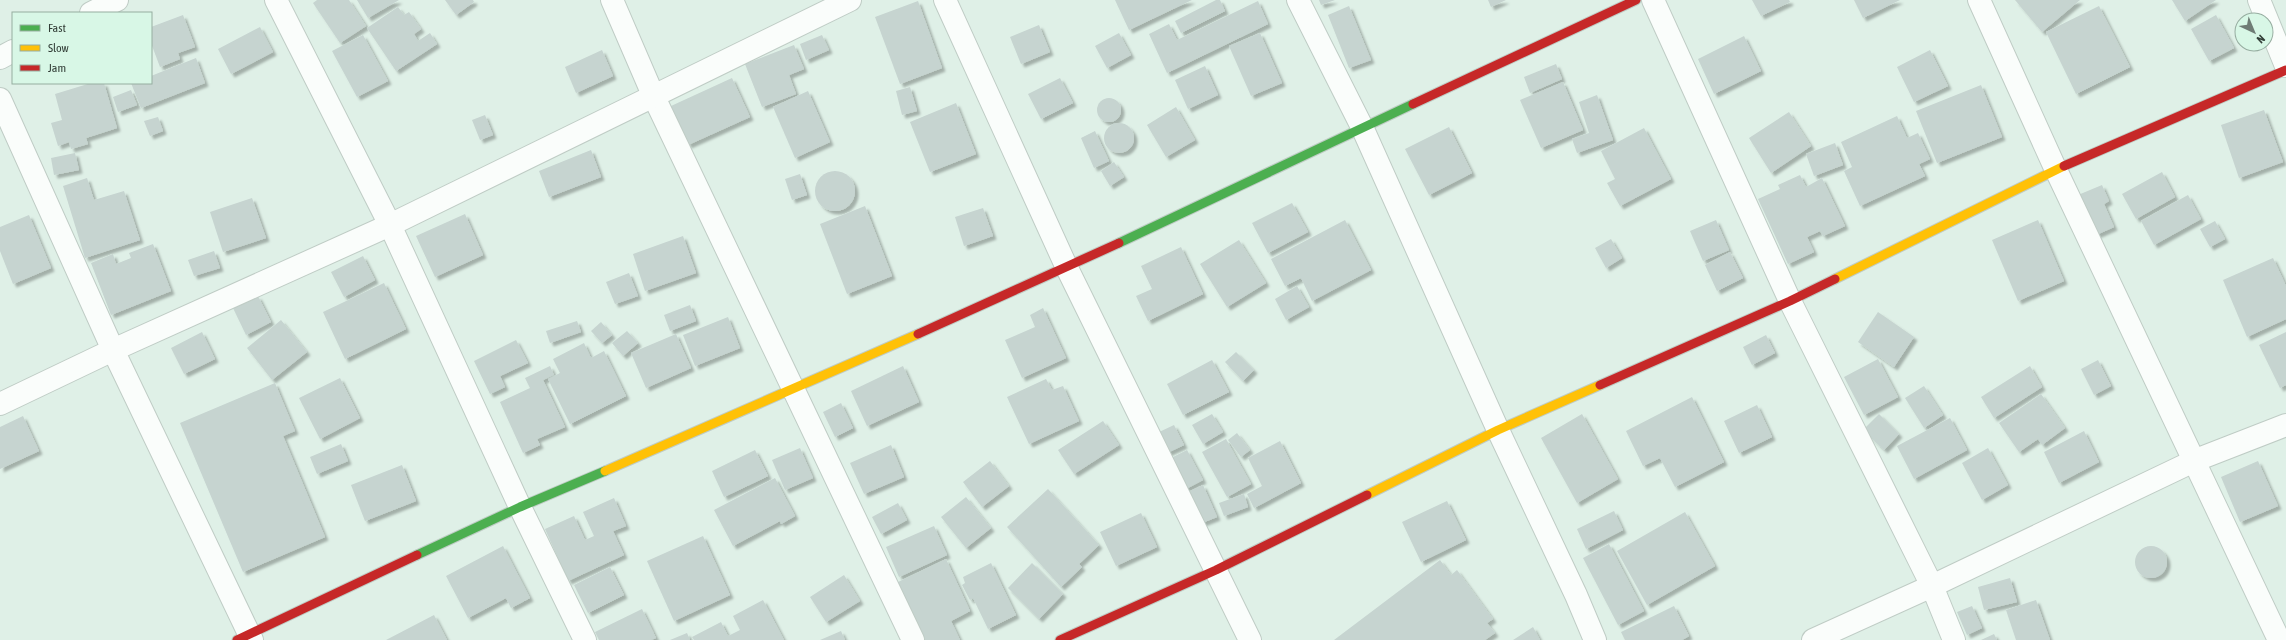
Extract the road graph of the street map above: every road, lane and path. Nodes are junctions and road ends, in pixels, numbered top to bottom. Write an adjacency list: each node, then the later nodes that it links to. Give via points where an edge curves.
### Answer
1 (117, 0): 11 (street)
2 (276, 0): 20 (street)
3 (612, 0): 16 (street)
4 (850, 0): 16 (street)
5 (944, 0): 21 (street)
6 (1298, 0): 18 (street)
7 (1636, 0): 18 (street)
8 (1653, 0): 22 (street)
9 (1979, 0): 19 (street)
10 (2259, 0): 14 (street)
11 (93, 12)
12 (12, 52): 13 (street)
13 (0, 58)
14 (2286, 66)
15 (2286, 70): 19 (street)
16 (653, 95): 20 (street); 24 (street)
17 (0, 99): 23 (street)
18 (1362, 127): 21 (street); 27 (street)
19 (2056, 170): 22 (street); 28 (street)
20 (390, 225): 23 (street); 29 (street)
21 (1067, 268): 24 (street); 30 (street)
22 (1790, 301): 27 (street); 31 (street)
23 (113, 350): 25 (street); 32 (street)
24 (794, 389): 29 (street); 34 (street)
25 (0, 404)
26 (2286, 425): 28 (street)
27 (1498, 430): 30 (street); 37 (street)
28 (2196, 460): 31 (street); 40 (street)
29 (520, 507): 32 (street); 33 (street)
30 (1216, 570): 35 (street); 36 (street)
31 (1932, 586): 38 (street); 39 (street)
32 (246, 638)
33 (585, 640)
34 (913, 640)
35 (1060, 640)
36 (1250, 640)
37 (1595, 640)
38 (1813, 640)
39 (1954, 640)
40 (2279, 640)

